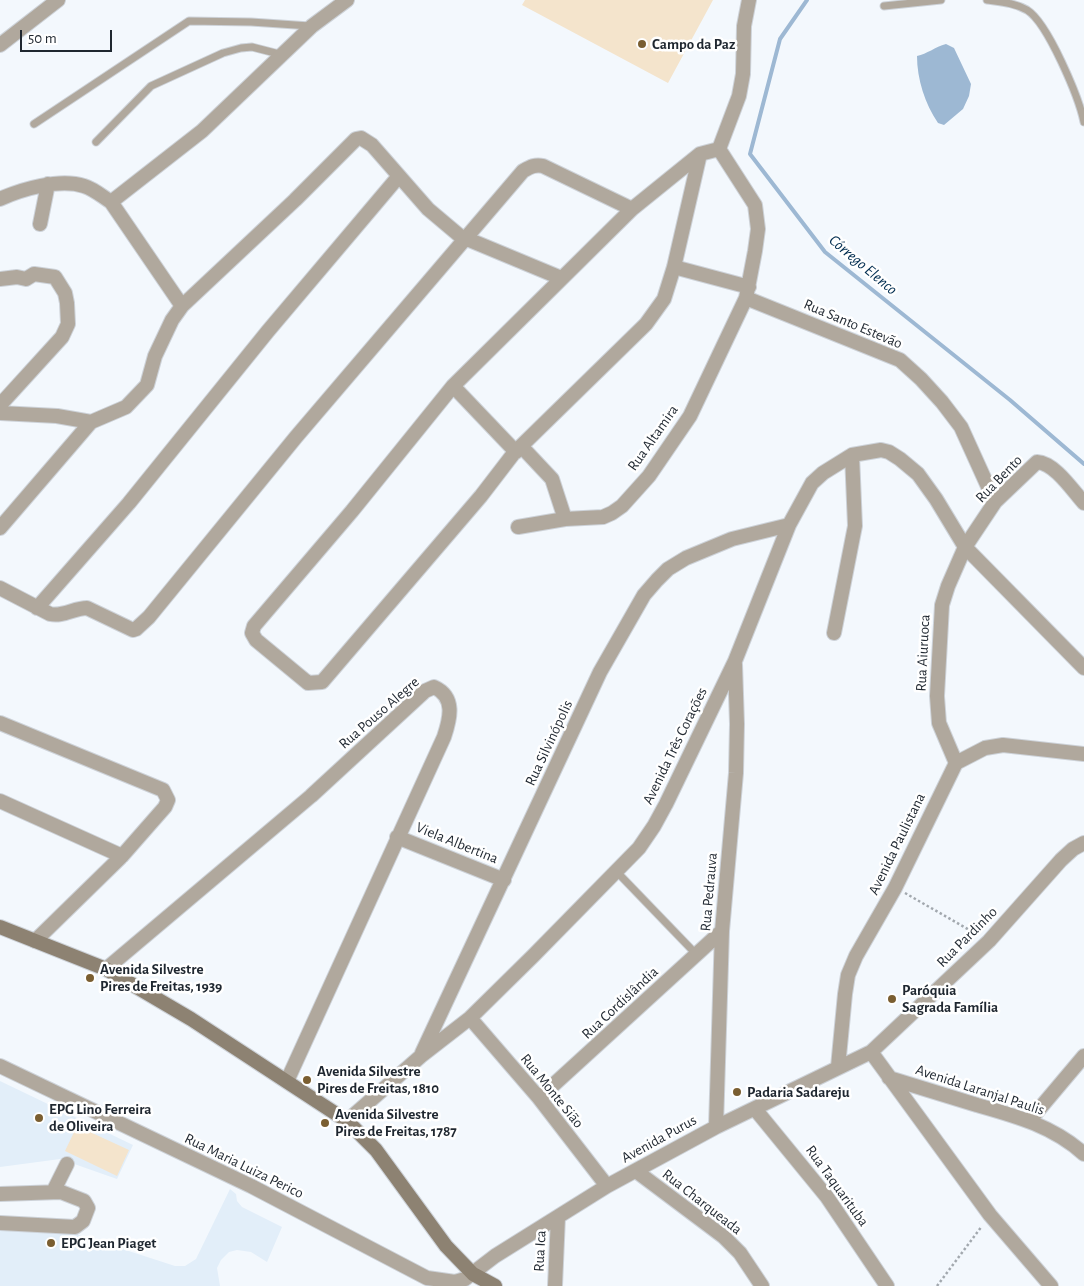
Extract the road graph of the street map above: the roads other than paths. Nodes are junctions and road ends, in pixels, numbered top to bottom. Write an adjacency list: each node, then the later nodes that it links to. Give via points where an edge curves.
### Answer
1 (58, 0): 8 (street)
2 (347, 0): 7 (street)
3 (749, 0): 13 (street, via 739,96)
4 (941, 0): 6 (lane)
5 (987, 0): 10 (lane, via 1017,5 1029,11 1045,29 1073,89)
6 (884, 6)
7 (312, 26): 9 (street); 11 (lane, via 189,21)
8 (0, 45)
9 (284, 55): 12 (lane, via 252,47 223,53 152,86); 18 (street, via 202,131)
10 (1084, 122)
11 (34, 124)
12 (96, 142)
13 (719, 149): 14 (street); 25 (street, via 755,205 758,228)
14 (700, 154): 19 (street); 22 (street)
15 (399, 176): 21 (street, via 428,209); 26 (street, via 372,145 361,138 356,139); 41 (street, via 129,503)
16 (48, 184): 17 (street); 18 (street, via 83,186); 20 (street)
17 (0, 199)
18 (111, 202): 26 (street)
19 (632, 209): 21 (street, via 537,165 531,166 523,171); 23 (street)
20 (40, 224)
21 (466, 238): 23 (street); 41 (street, via 136,629 87,608 57,616)
22 (674, 267): 25 (street, Rua Santo Estevão); 31 (street, via 664,299 646,324)
23 (561, 278): 27 (street)
24 (0, 279): 28 (street, via 26,279 34,274 55,277 65,293 68,324 53,348)
25 (747, 293): 33 (street, Rua Santo Estevão, via 900,360 921,379 961,427); 35 (street, Rua Altamira, via 690,416 649,476 612,513 603,517)
26 (182, 306): 30 (street, via 155,356 147,385 126,407)
27 (453, 386): 31 (street); 31 (street, via 254,626 252,633 256,640 308,683 322,682)
28 (0, 405)
29 (0, 413): 30 (street, via 57,416)
30 (91, 422): 38 (street)
31 (518, 449): 35 (street, via 552,479)
32 (852, 454): 36 (street, Avenida Três Corações, via 812,483); 39 (street, Avenida Três Corações, via 881,450 900,459 918,474); 42 (street, via 855,526)
33 (995, 502): 34 (street, Rua Bento, via 1032,466 1044,462); 39 (street, Rua Bento)
34 (1084, 504)
35 (565, 519): 37 (street, Rua Altamira)
36 (789, 525): 43 (street, Avenida Três Corações); 53 (street, Rua Silvinópolis, via 722,542 686,558 668,569 644,595 600,672)
37 (518, 527)
38 (0, 528)
39 (965, 547): 44 (street, Avenida Três Corações); 47 (street, Rua Aiuruoca, via 942,605 936,696 939,723)
40 (0, 588): 41 (street)
41 (37, 608)
42 (834, 633)
43 (735, 661): 52 (street, Avenida Três Corações, via 654,826); 55 (street, Rua Pedrauva, via 736,773)
44 (1084, 668)
45 (0, 723): 51 (street, via 163,790 168,800 165,806)
46 (1084, 754): 47 (street, via 1003,745 985,748)
47 (956, 763): 64 (street, Avenida Paulistana, via 895,888 848,974)
48 (0, 801): 51 (street)
49 (397, 837): 53 (street, Viela Albertina); 58 (street, Rua Pouso Alegre, via 449,722 447,699 434,687 425,691 311,796); 66 (street, Rua Pouso Alegre)
50 (1084, 844): 60 (street, Rua Pardinho, via 1061,860 989,941)
51 (122, 856): 56 (street)
52 (616, 871): 57 (lane); 59 (street, Avenida Três Corações)
53 (504, 880): 61 (street, Rua Silvinópolis)
54 (0, 927): 56 (main road)
55 (722, 931): 57 (street, Rua Cordislândia); 71 (street, Rua Pedrauva)
56 (34, 941): 58 (main road)
57 (696, 954): 67 (street, Rua Cordislândia)
58 (106, 969): 66 (main road)
59 (470, 1018): 61 (street, Avenida Três Corações); 67 (street, Rua Monte Sião)
60 (871, 1052): 64 (street, Avenida Purus); 65 (street)
61 (420, 1056): 69 (street, Avenida Três Corações)
62 (1084, 1056): 70 (street)
63 (0, 1066): 80 (street, Rua Maria Luiza Perico, via 251,1186 427,1278 455,1282)
64 (838, 1066): 68 (street, Avenida Purus)
65 (890, 1078): 70 (street, Avenida Laranjal Paulis); 85 (street, via 990,1215)
66 (287, 1081): 69 (main road)
67 (539, 1098): 75 (street, Rua Monte Sião)
68 (756, 1109): 71 (street, Avenida Purus); 84 (street, Rua Taquarituba, via 827,1197)
69 (347, 1120): 80 (main road, via 376,1150 446,1246)
70 (1030, 1120): 72 (street, Avenida Laranjal Paulis, via 1054,1132)
71 (716, 1127): 74 (street, Avenida Purus)
72 (1084, 1154)
73 (66, 1164): 76 (street)
74 (636, 1171): 75 (street, Avenida Purus); 83 (street, Rua Charqueada, via 724,1238 740,1253)
75 (608, 1186): 78 (street, Avenida Purus)
76 (53, 1192): 77 (street); 79 (street, via 84,1201 88,1208 83,1221 75,1228)
77 (0, 1194)
78 (558, 1217): 80 (street, Avenida Purus, via 495,1256); 82 (street, Rua Ica)
79 (0, 1223)
80 (473, 1274): 81 (main road)
81 (495, 1286)
82 (554, 1286)
83 (762, 1286)
84 (887, 1286)
85 (1051, 1286)

